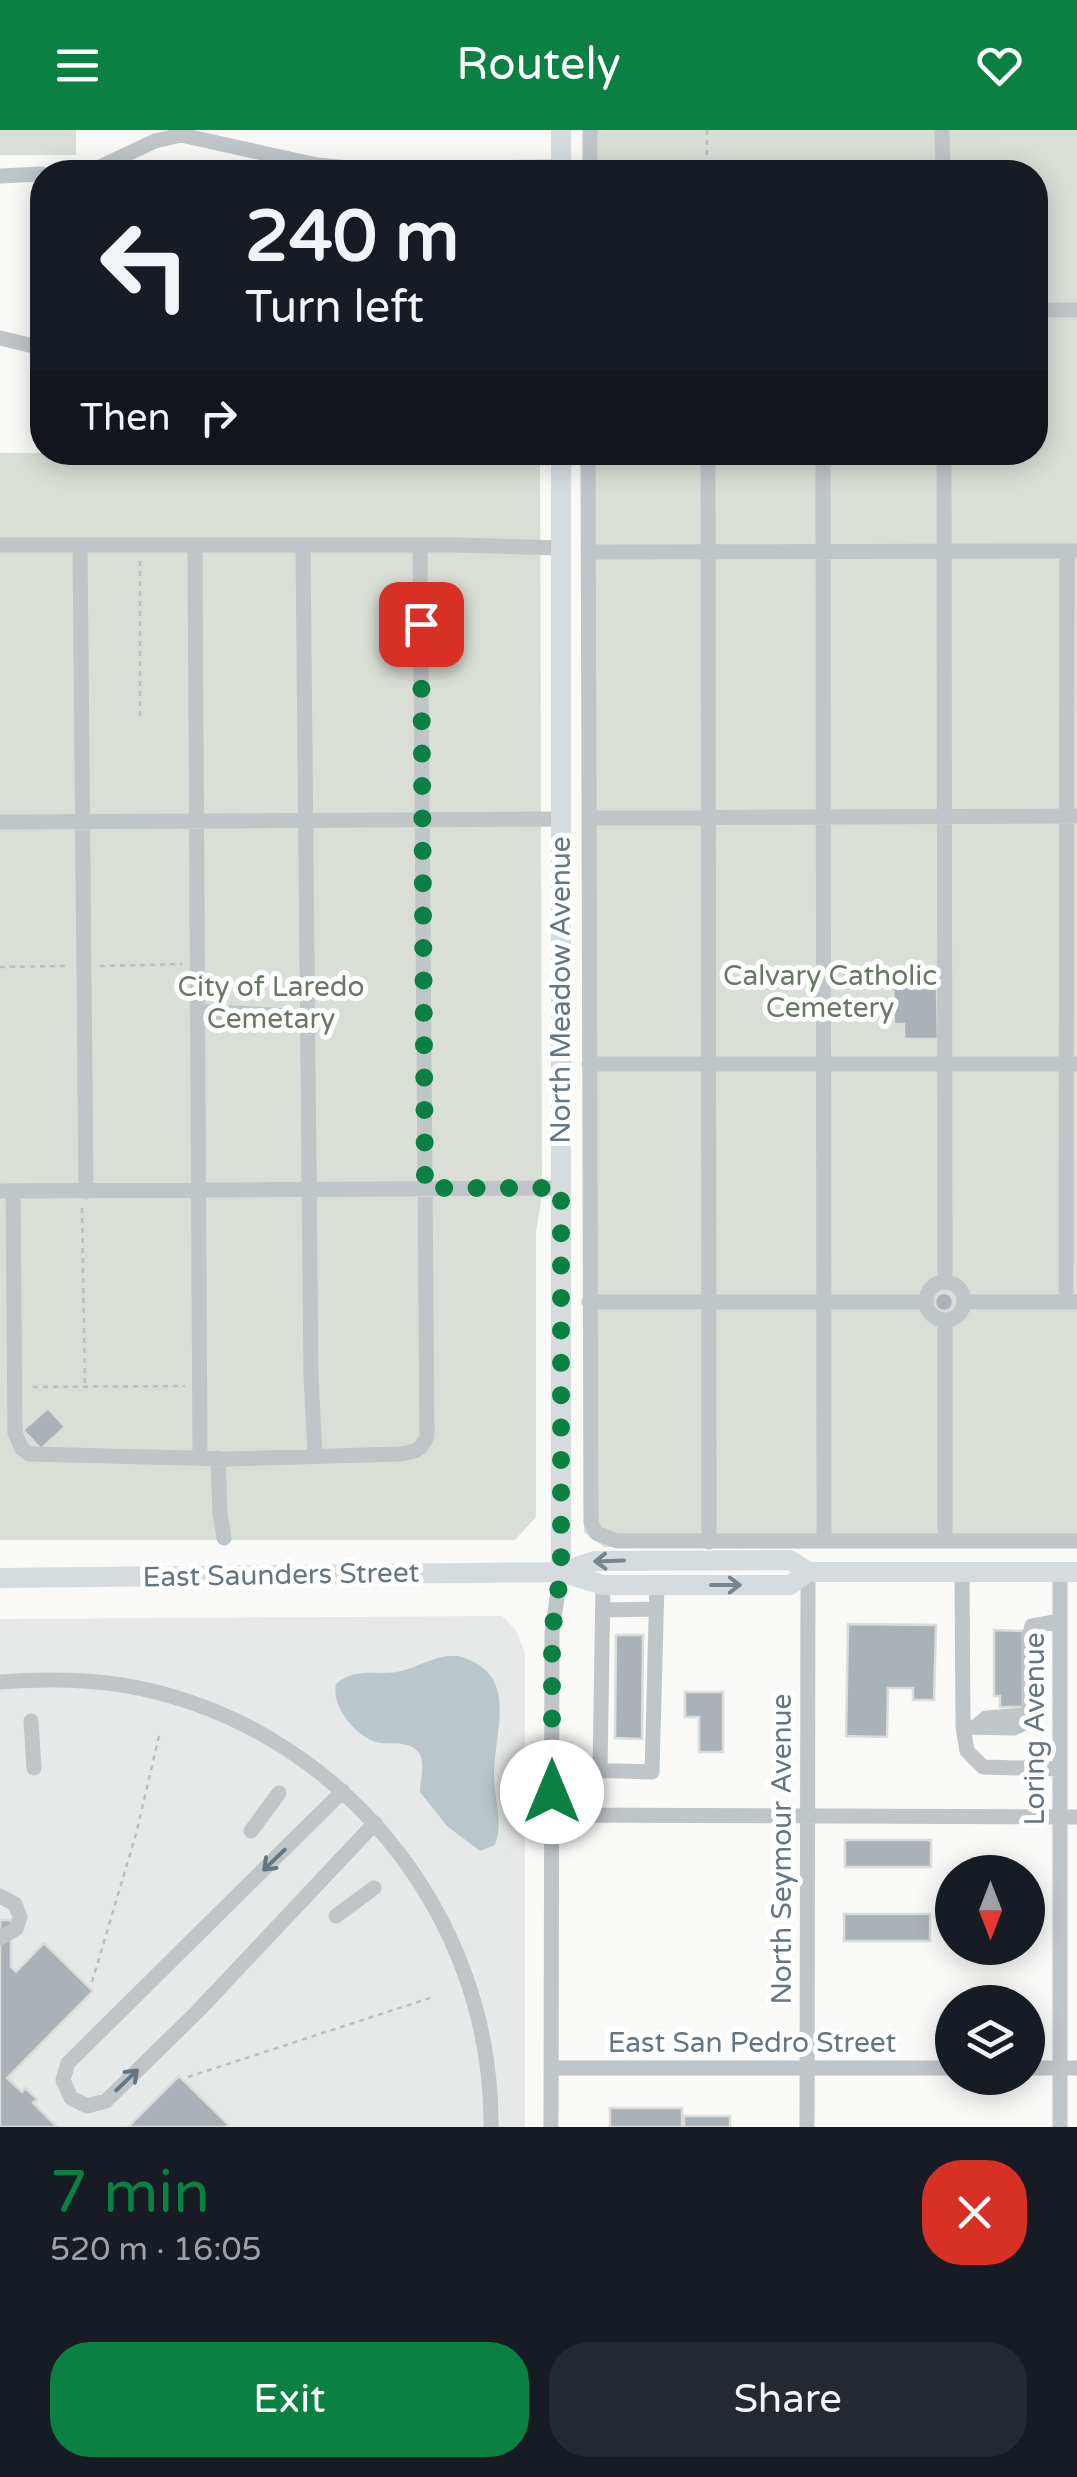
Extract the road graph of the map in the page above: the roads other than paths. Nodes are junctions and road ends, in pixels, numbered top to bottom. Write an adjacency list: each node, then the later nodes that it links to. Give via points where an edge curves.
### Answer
1 (561, 130): 7 (main road)
2 (590, 130): 8 (street)
3 (942, 130): 9 (street)
4 (181, 133): 5 (street); 6 (street)
5 (115, 160)
6 (289, 160)
7 (561, 160)
8 (590, 160)
9 (942, 160)
10 (30, 175): 11 (street)
11 (0, 176)
12 (1048, 310): 13 (street)
13 (1077, 310)
14 (0, 338): 15 (street)
15 (30, 345)
16 (561, 465): 26 (main road, North Meadow Avenue)
17 (588, 465): 29 (street)
18 (708, 465): 30 (street)
19 (823, 465): 31 (street)
20 (944, 465): 27 (street)
21 (0, 546): 22 (street)
22 (80, 546): 25 (street); 41 (street)
23 (303, 546): 24 (street); 25 (street); 40 (street)
24 (420, 546): 26 (street); 37 (street)
25 (195, 547): 39 (street)
26 (561, 548): 38 (main road, North Meadow Avenue)
27 (942, 551): 28 (street); 31 (street); 32 (street)
28 (1072, 551): 33 (street)
29 (588, 552): 30 (street); 35 (street)
30 (708, 552): 31 (street); 36 (street)
31 (823, 552): 34 (street)
32 (944, 816): 33 (street); 34 (street); 48 (street)
33 (1072, 816): 49 (street)
34 (823, 817): 36 (street); 47 (street)
35 (589, 818): 36 (street); 45 (street)
36 (708, 818): 46 (street)
37 (422, 819): 38 (street); 40 (street); 50 (street)
38 (562, 819): 51 (main road, North Meadow Avenue)
39 (196, 820): 40 (street); 41 (street); 43 (street)
40 (307, 820): 44 (street)
41 (82, 821): 42 (street); 55 (street)
42 (0, 822)
43 (197, 1011): 44 (street); 54 (street)
44 (310, 1017): 52 (street)
45 (589, 1064): 46 (street); 57 (street)
46 (708, 1064): 47 (street); 58 (street)
47 (824, 1064): 48 (street); 59 (street)
48 (944, 1064): 49 (street); 56 (street)
49 (1072, 1064): 62 (street)
50 (425, 1188): 51 (street); 52 (street); 64 (street, via 424,1445 400,1454)
51 (561, 1188): 72 (main road, North Meadow Avenue)
52 (312, 1190): 54 (street); 64 (street)
53 (6, 1191): 55 (street); 65 (street, via 15,1433 22,1448 42,1457)
54 (198, 1191): 55 (street); 65 (street)
55 (84, 1197)
56 (945, 1282): 60 (street, via 931,1288); 61 (street, via 961,1290)
57 (589, 1302): 58 (street); 71 (street, via 591,1523 596,1533 617,1541)
58 (709, 1302): 59 (street); 71 (street)
59 (824, 1302): 60 (street); 68 (street)
60 (926, 1302): 63 (street, via 934,1317)
61 (964, 1302): 62 (street); 63 (street, via 961,1312)
62 (1072, 1302)
63 (945, 1320): 69 (street)
64 (315, 1455): 66 (street)
65 (200, 1457): 66 (street)
66 (218, 1458): 67 (street)
67 (224, 1538)
68 (824, 1541): 69 (street); 71 (street)
69 (945, 1541): 70 (street)
70 (1077, 1541)
71 (709, 1542)
72 (561, 1572): 73 (main road, East Saunders Street, one-way to 72, via 790,1560 595,1561); 76 (main road, East Saunders Street); 78 (main road, East Saunders Street); 86 (street, North Meadow Avenue, via 552,1632)
73 (808, 1572): 74 (main road, East Saunders Street); 77 (main road, East Saunders Street, one-way to 73, via 790,1585); 92 (street, North Seymour Avenue)
74 (962, 1572): 75 (main road, East Saunders Street); 84 (street)
75 (1069, 1572): 81 (street, Loring Avenue)
76 (0, 1578)
77 (657, 1585): 78 (main road, East Saunders Street); 79 (street)
78 (603, 1586): 80 (street)
79 (656, 1608): 80 (street); 87 (street, via 652,1772)
80 (603, 1610): 87 (street)
81 (1060, 1621): 84 (street, via 1032,1626 1026,1723); 88 (street, Loring Avenue)
82 (0, 1682): 89 (street, via 95,1682 190,1703 276,1742)
83 (31, 1721): 85 (street)
84 (970, 1726): 88 (street, via 966,1752 983,1767)
85 (34, 1768)
86 (552, 1769): 87 (street); 91 (street, North Meadow Avenue)
87 (600, 1769)
88 (1066, 1775): 93 (street, Loring Avenue)
89 (343, 1791): 94 (street); 94 (street, one-way to 94, via 68,2063 63,2080 71,2098 87,2106 106,2101)
90 (278, 1793): 95 (street)
91 (552, 1815): 92 (street); 100 (street, North Meadow Avenue)
92 (808, 1816): 93 (street); 101 (street, North Seymour Avenue)
93 (1068, 1817): 104 (street, Loring Avenue)
94 (375, 1823): 106 (street, via 420,1880 458,1952 482,2028)
95 (251, 1831)
96 (374, 1888): 98 (street)
97 (0, 1896): 99 (street, via 15,1904 20,1917 16,1929)
98 (336, 1916)
99 (0, 1938)
100 (552, 2068): 101 (street, East San Pedro Street); 107 (street, North Meadow Avenue)
101 (807, 2068): 102 (street, East San Pedro Street); 108 (street, North Seymour Avenue)
102 (935, 2068)
103 (1045, 2068): 104 (street)
104 (1060, 2068): 105 (street); 109 (street, Loring Avenue)
105 (1077, 2068)
106 (491, 2127)
107 (552, 2127)
108 (807, 2127)
109 (1060, 2127)

